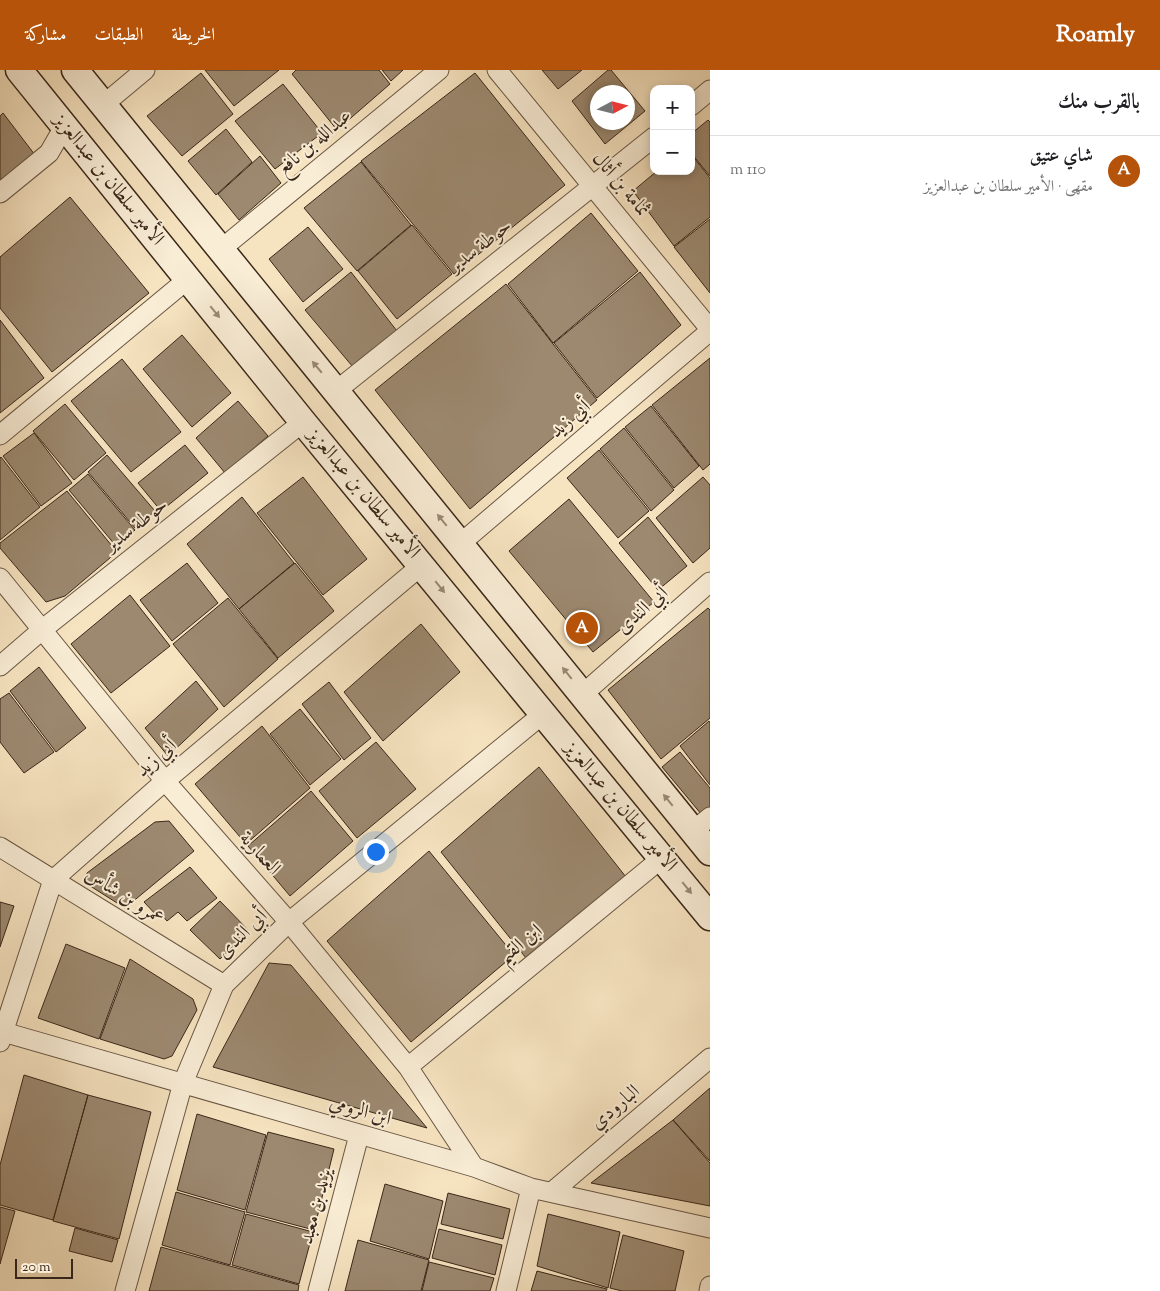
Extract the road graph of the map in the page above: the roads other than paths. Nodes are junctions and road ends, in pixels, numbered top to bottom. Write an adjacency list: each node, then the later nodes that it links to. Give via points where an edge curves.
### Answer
1 (19, 70): 9 (street, الأمير سلطان بن عبدالعزيز)
2 (75, 70): 8 (street, الأمير سلطان بن عبدالعزيز)
3 (145, 70): 8 (street)
4 (439, 70): 13 (street, عبدالله بن نافع)
5 (497, 70): 11 (street, ثمامة بن أثال)
6 (710, 90): 7 (street)
7 (695, 103)
8 (103, 105): 13 (street, الأمير سلطان بن عبدالعزيز)
9 (64, 127): 12 (street, via 49,152); 14 (street, الأمير سلطان بن عبدالعزيز)
10 (650, 140): 11 (street, حوطة سدير)
11 (592, 187): 15 (street, ثمامة بن أثال); 16 (street, حوطة سدير)
12 (0, 193)
13 (220, 250): 16 (street, الأمير سلطان بن عبدالعزيز, one-way to 13)
14 (188, 279): 17 (street, الأمير سلطان بن عبدالعزيز, one-way to 17); 18 (street)
15 (710, 330): 19 (street, أبي زيد)
16 (336, 391): 19 (street, الأمير سلطان بن عبدالعزيز, one-way to 16)
17 (304, 422): 20 (street, الأمير سلطان بن عبدالعزيز); 23 (street, حوطة سدير)
18 (0, 434)
19 (461, 543): 25 (street, الأمير سلطان بن عبدالعزيز, one-way to 19)
20 (422, 565): 26 (street, الأمير سلطان بن عبدالعزيز, one-way to 26); 27 (street, أبي زيد)
21 (0, 578): 23 (street, العمارية)
22 (710, 582): 25 (street, أبي الندى)
23 (43, 629): 24 (street, حوطة سدير); 27 (street, العمارية)
24 (0, 666)
25 (583, 694): 28 (street, الأمير سلطان بن عبدالعزيز, one-way to 25)
26 (543, 714): 31 (street, الأمير سلطان بن عبدالعزيز); 34 (street, أبي الندى)
27 (164, 781): 32 (street, أبي زيد); 34 (street, العمارية)
28 (702, 824): 30 (street, الأمير سلطان بن عبدالعزيز)
29 (0, 847): 32 (street, عمرو بن شأس)
30 (710, 852)
31 (662, 858): 33 (street, الأمير سلطان بن عبدالعزيز, one-way to 33); 38 (street, ابن القيم)
32 (54, 880): 35 (street, عمرو بن شأس); 36 (street, أبي زيد)
33 (710, 916)
34 (289, 922): 35 (street, أبي الندى); 38 (street, العمارية)
35 (224, 985): 39 (street, أبي الندى)
36 (1, 1035): 39 (street, ابن الرومي)
37 (710, 1058): 43 (street, البارودي)
38 (408, 1067): 41 (street, العمارية)
39 (183, 1083): 40 (street, ابن الرومي); 46 (street, أبي الندى)
40 (359, 1135): 41 (street, ابن الرومي); 47 (street, يزيد بن معبد)
41 (474, 1167): 42 (street, ابن الرومي)
42 (531, 1188): 43 (street, ابن الرومي); 48 (street)
43 (552, 1192): 44 (street, ابن الرومي)
44 (710, 1228)
45 (710, 1286): 49 (street)
46 (125, 1291)
47 (318, 1291)
48 (506, 1291)
49 (709, 1291)

